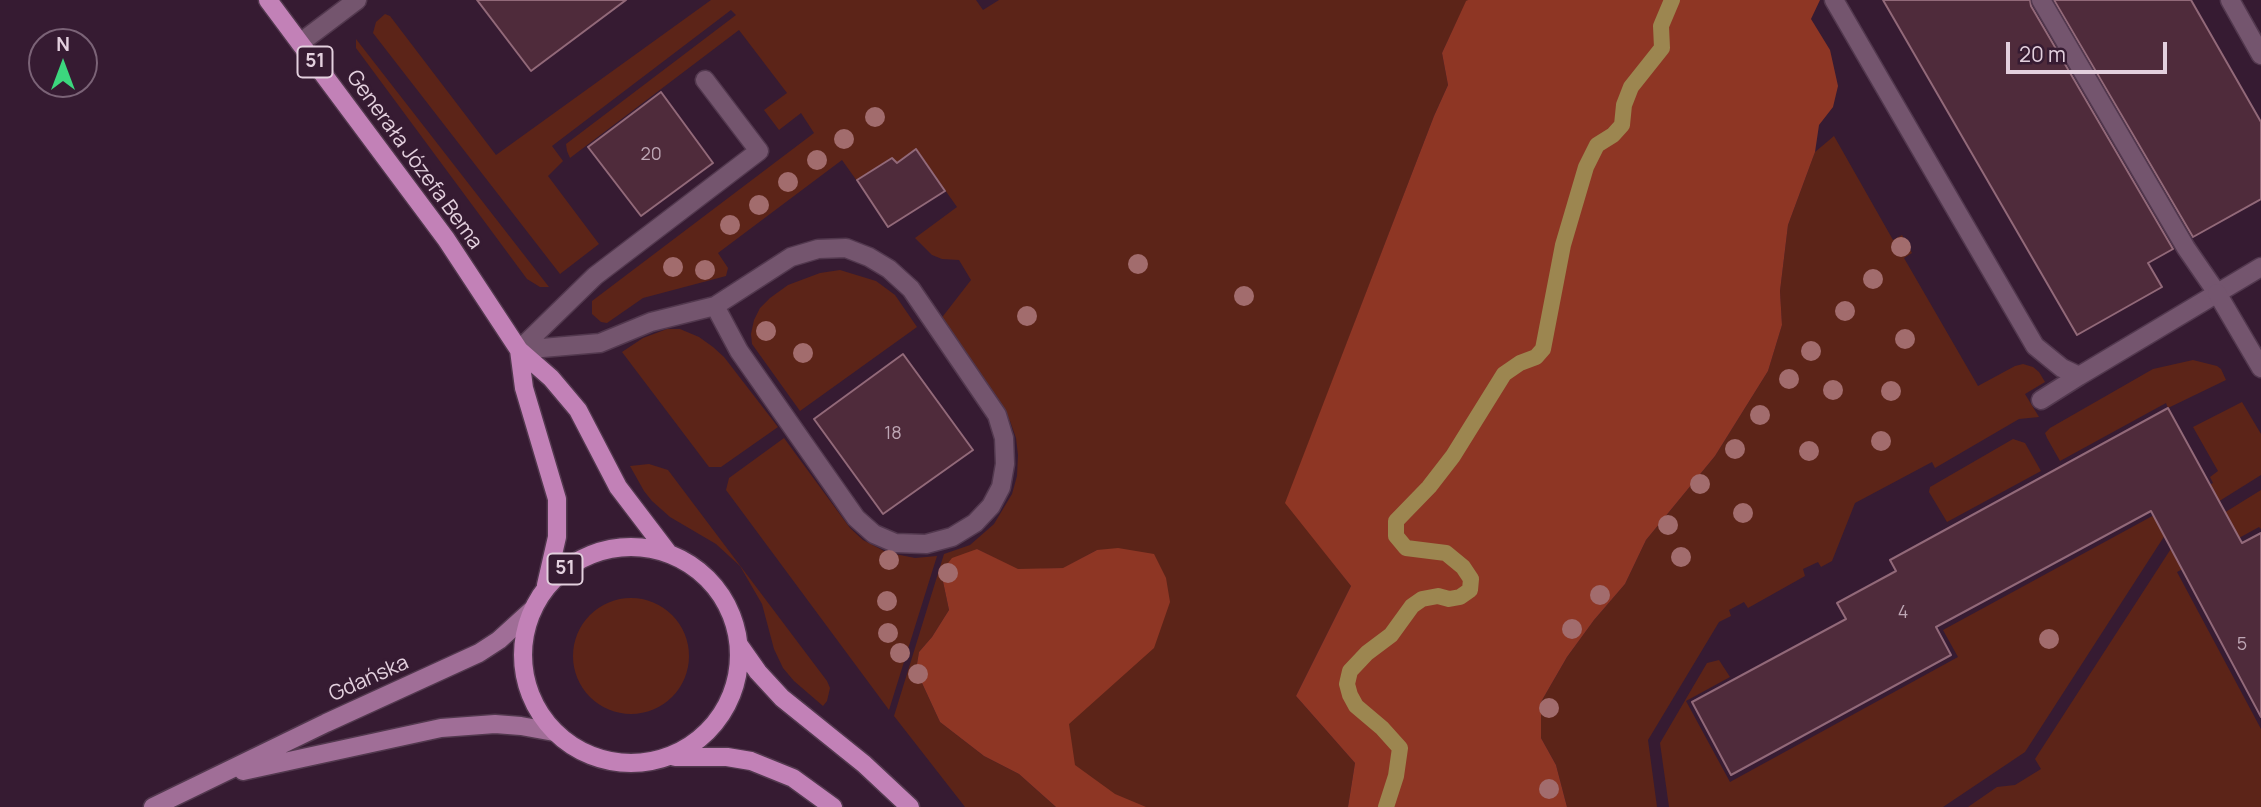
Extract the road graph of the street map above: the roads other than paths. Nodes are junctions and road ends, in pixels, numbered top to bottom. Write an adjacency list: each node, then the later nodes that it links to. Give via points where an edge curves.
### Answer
1 (268, 0): 6 (main road, Generała Józefa Bema / 51)
2 (357, 0): 6 (street)
3 (1834, 0): 14 (street, via 2035,346)
4 (2041, 0): 10 (street)
5 (2230, 0): 7 (street)
6 (300, 43): 12 (main road, Generała Józefa Bema / 51, via 446,239)
7 (2261, 55)
8 (705, 80): 12 (street, via 759,151 595,276)
9 (2261, 267): 10 (street)
10 (2217, 293): 13 (street); 14 (street)
11 (715, 306): 11 (street, via 791,257 818,249 846,248 889,269 911,289 997,415 1005,464 1002,486 990,506 975,523 952,537 926,544 895,543 874,534 856,518 739,351); 12 (street, via 600,343)
12 (519, 350): 16 (main road, Generała Józefa Bema / 51, via 578,410 618,488); 17 (main road, Generała Józefa Bema / 51, via 524,388 557,499 555,555)
13 (2261, 368)
14 (2078, 376): 15 (street)
15 (2042, 400)
16 (669, 554): 17 (main road, 51, via 636,547 602,551 571,565); 19 (main road, 51, via 701,572 717,590)
17 (546, 587): 18 (main road, 51)
18 (532, 610): 20 (main road, 51, via 524,632 525,680 538,713); 22 (street, Gdańska, via 479,653)
19 (739, 645): 21 (main road, 51, via 737,677 718,720 696,743); 25 (main road, 51, via 782,698)
20 (554, 732): 21 (main road, 51, via 571,746 602,760 635,764); 22 (street, Gdańska, via 495,724 441,728)
21 (668, 758): 24 (main road, 51, via 751,761 793,778)
22 (215, 777): 23 (street, Gdańska)
23 (153, 807)
24 (833, 807)
25 (910, 807)

